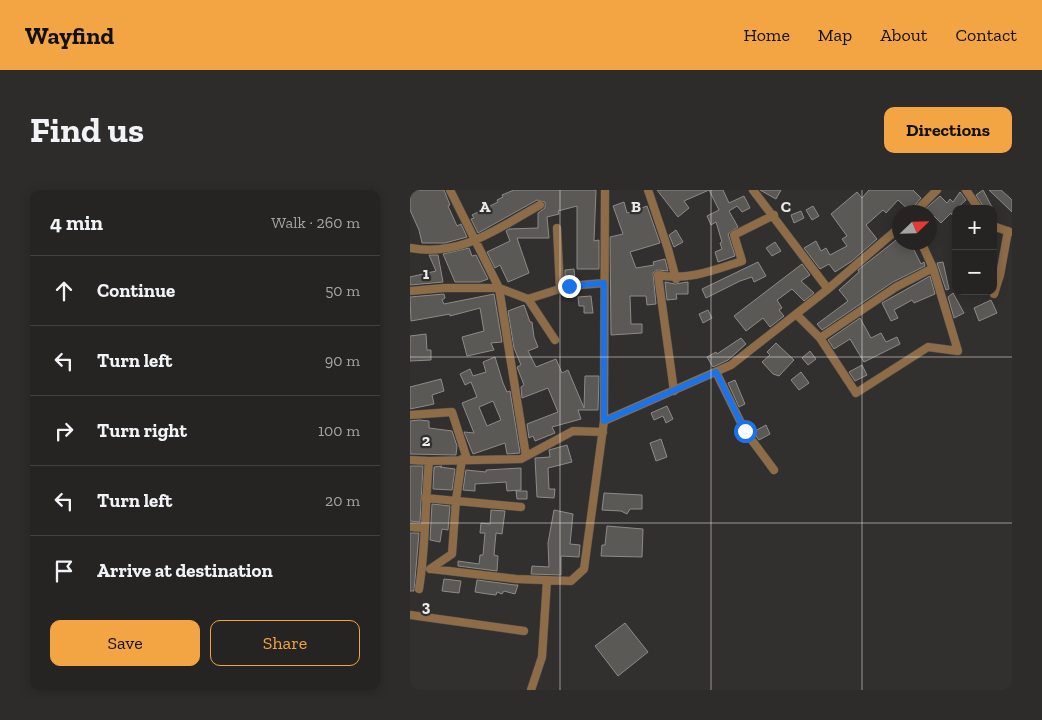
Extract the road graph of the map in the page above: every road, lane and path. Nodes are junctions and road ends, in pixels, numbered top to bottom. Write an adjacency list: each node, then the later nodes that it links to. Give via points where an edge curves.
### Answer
1 (450, 190): 15 (street)
2 (605, 190): 20 (street)
3 (648, 190): 19 (street)
4 (753, 190): 10 (street)
5 (937, 190): 8 (street)
6 (966, 190): 9 (street)
7 (540, 205): 15 (street)
8 (922, 205)
9 (976, 205)
10 (774, 215): 19 (street, via 734,235 742,261 703,274); 24 (street)
11 (997, 227): 13 (street)
12 (557, 228): 23 (street)
13 (1010, 232): 21 (street)
14 (892, 235): 24 (street)
15 (476, 240): 16 (street, via 448,250); 22 (street)
16 (410, 248)
17 (925, 250): 18 (street)
18 (933, 268): 28 (street, via 896,287); 28 (street, via 958,351 928,347 856,393)
19 (676, 278): 31 (street, via 658,275)
20 (604, 283): 23 (street); 33 (street)
21 (997, 284)
22 (499, 288): 25 (street); 26 (street); 35 (street)
23 (560, 289): 26 (street)
24 (828, 289): 27 (street)
25 (410, 291)
26 (528, 300): 29 (street)
27 (796, 314): 28 (street); 30 (street, via 731,365)
28 (820, 338)
29 (555, 340)
30 (716, 372): 31 (street); 39 (street, via 745,431)
31 (674, 391): 33 (street)
32 (410, 415): 36 (street, via 452,412)
33 (604, 421): 34 (street)
34 (603, 432): 35 (street, via 573,431); 47 (street, via 584,569 571,581)
35 (526, 456): 36 (street, via 521,459)
36 (464, 459): 38 (street); 41 (street)
37 (410, 460): 38 (street)
38 (429, 460): 40 (street)
39 (774, 470)
40 (425, 498): 41 (street); 44 (street)
41 (456, 500): 42 (street); 46 (street, via 452,554)
42 (521, 507)
43 (410, 527): 44 (street)
44 (424, 528): 45 (street)
45 (422, 569): 46 (street); 48 (street)
46 (432, 569): 47 (street)
47 (547, 580): 51 (street, via 542,657)
48 (419, 589)
49 (410, 615): 50 (street)
50 (524, 631)
51 (531, 690)

